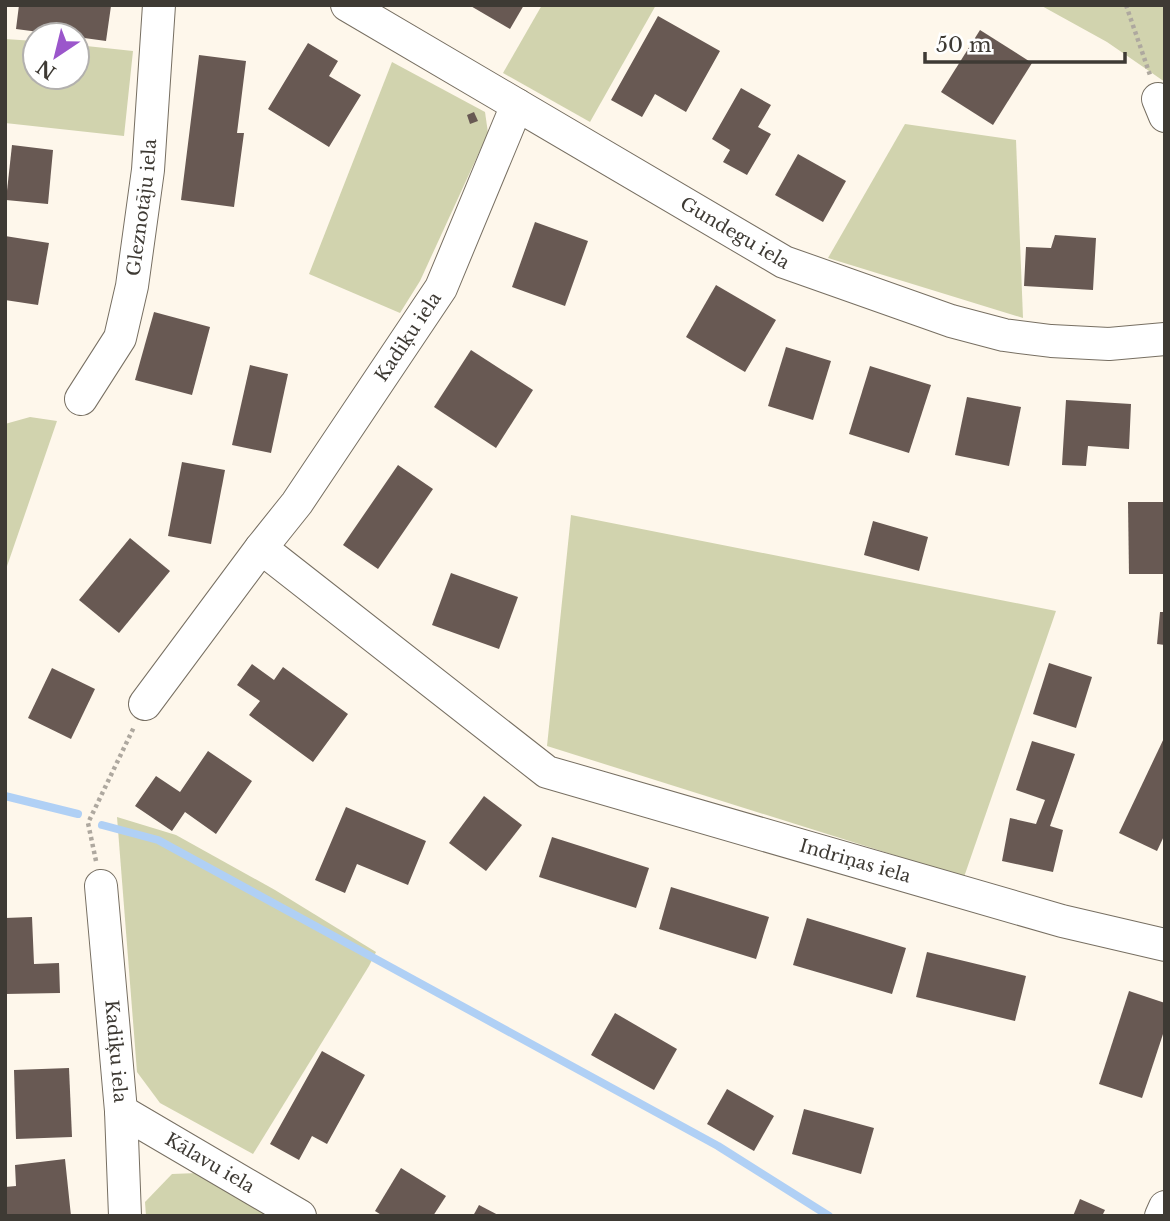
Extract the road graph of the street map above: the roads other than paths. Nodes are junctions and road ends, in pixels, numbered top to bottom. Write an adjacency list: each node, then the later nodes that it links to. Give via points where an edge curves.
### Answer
1 (159, 5): 5 (street, Gleznotāju iela, via 148,170 132,286 120,338)
2 (347, 5): 3 (street, Gundegu iela)
3 (517, 105): 4 (street, Gundegu iela, via 784,262 1004,335 1109,344); 6 (street, Kadiķu iela, via 441,288 297,503)
4 (1165, 339)
5 (81, 399)
6 (261, 548): 7 (street, Kadiķu iela); 9 (street, Indriņas iela, via 547,772 1062,921)
7 (145, 704)
8 (102, 886): 10 (street, Kadiķu iela)
9 (1165, 945)
10 (121, 1111): 12 (street, Kadiķu iela); 13 (street, Kālavu iela)
11 (1165, 1207): 14 (street)
12 (125, 1216)
13 (300, 1216)
14 (1161, 1216)

